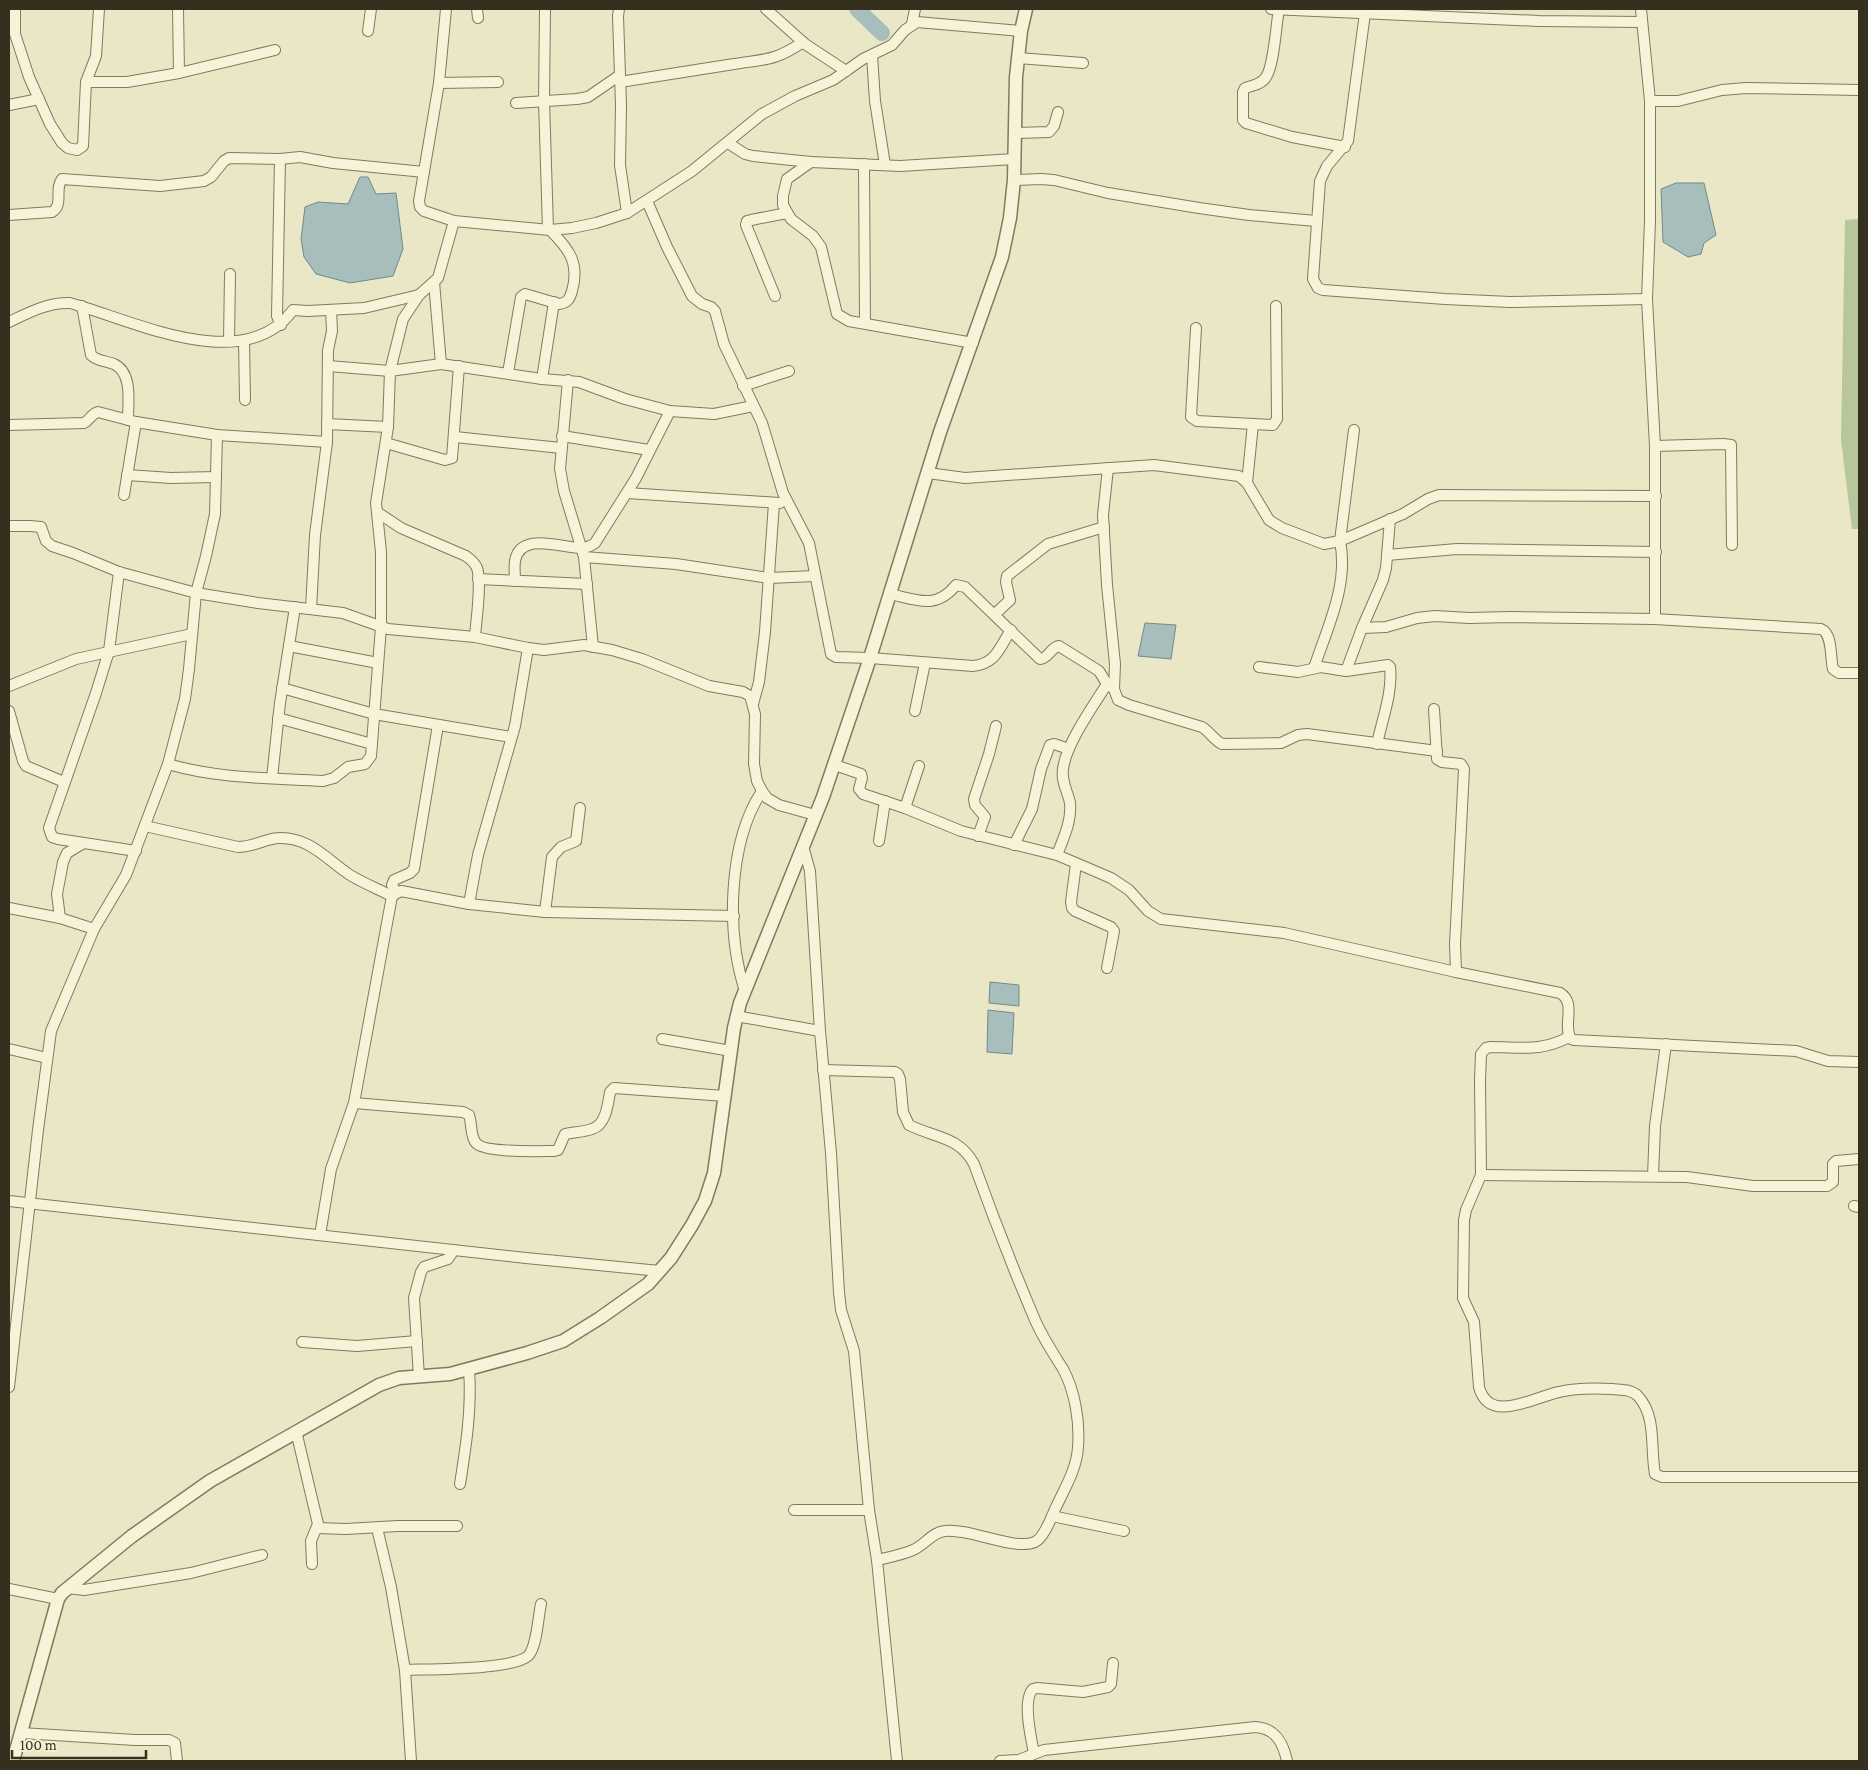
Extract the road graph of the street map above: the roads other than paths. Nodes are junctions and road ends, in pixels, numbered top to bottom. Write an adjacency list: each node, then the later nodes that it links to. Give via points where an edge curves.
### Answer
1 (99, 9): 27 (street, via 96,56)
2 (178, 9): 25 (street)
3 (371, 9): 17 (street)
4 (446, 9): 29 (street)
5 (545, 9): 32 (street)
6 (619, 9): 26 (street)
7 (766, 9): 19 (street)
8 (915, 9): 16 (street)
9 (1026, 9): 18 (street)
10 (1275, 9): 14 (street); 39 (street, via 1270,67 1261,82 1245,88 1243,120 1292,137)
11 (1641, 9): 15 (street)
12 (13, 12): 31 (street, via 15,34)
13 (1394, 12): 14 (street); 15 (street, via 1539,21)
14 (1365, 14): 39 (street, via 1351,126)
15 (1642, 22): 33 (street)
16 (912, 24): 18 (street, via 921,21); 21 (street, via 892,45)
17 (368, 31)
18 (1021, 31): 22 (street)
19 (804, 43): 24 (street); 26 (street, via 761,62)
20 (275, 50): 25 (street)
21 (872, 55): 24 (street); 44 (street)
22 (1018, 58): 23 (street); 37 (street)
23 (1083, 62)
24 (846, 71): 38 (street, via 768,110)
25 (179, 74): 27 (street, via 127,82)
26 (620, 79): 32 (street, via 588,97); 48 (street, via 620,164)
27 (86, 82): 31 (street, via 81,149 72,150 62,143)
28 (498, 82): 29 (street)
29 (438, 83): 45 (street)
30 (1859, 90): 33 (street, via 1746,88 1722,90 1678,101)
31 (39, 99): 35 (street)
32 (544, 101): 34 (street); 53 (street)
33 (1650, 101): 58 (street)
34 (516, 103)
35 (9, 105)
36 (1058, 112): 37 (street, via 1049,132)
37 (1014, 133): 41 (street)
38 (728, 143): 42 (street, via 753,156); 47 (street)
39 (1345, 147): 52 (street, via 1322,174)
40 (280, 159): 45 (street, via 300,157); 50 (street, via 228,158 208,180 160,186 62,179 58,185 58,206 52,212); 65 (street, via 277,316)
41 (1014, 159): 44 (street); 46 (street)
42 (811, 162): 43 (street); 49 (street, via 787,179 783,205)
43 (864, 164): 44 (street); 64 (street)
44 (885, 165)
45 (424, 172): 51 (street, via 420,207)
46 (1014, 180): 52 (street, via 1054,180 1108,193 1199,208); 69 (street, via 1002,257)
47 (647, 201): 48 (street); 78 (street, via 692,296 715,311 724,344)
48 (627, 213): 53 (street, via 596,223)
49 (787, 214): 57 (street, via 751,220 746,225); 64 (street, via 821,247 836,314 849,321)
50 (9, 215)
51 (454, 221): 53 (street); 55 (street, via 440,274)
52 (1316, 221): 58 (street, via 1313,279 1323,290 1500,301)
53 (549, 230): 59 (street, via 562,242 575,269 569,300)
54 (230, 274): 68 (street)
55 (434, 282): 56 (street); 70 (street)
56 (419, 295): 62 (street, via 364,308); 73 (street, via 403,319)
57 (775, 296)
58 (1647, 299): 93 (street)
59 (554, 302): 75 (street, via 525,294 522,297); 76 (street)
60 (82, 306): 63 (street, via 59,303 44,306); 68 (street, via 194,341); 82 (street, via 91,355 119,366 126,376)
61 (1276, 306): 84 (street, via 1277,419 1274,425)
62 (331, 310): 65 (street, via 293,310); 71 (street)
63 (9, 322)
64 (865, 323): 69 (street)
65 (281, 325): 67 (street)
66 (1196, 328): 84 (street, via 1191,417 1197,421)
67 (244, 340): 68 (street); 79 (street)
68 (228, 341)
69 (973, 343): 97 (street)
70 (441, 364): 72 (street); 73 (street)
71 (328, 366): 73 (street); 83 (street)
72 (459, 366): 75 (street); 90 (street)
73 (390, 371): 86 (street)
74 (788, 371): 78 (street)
75 (508, 373): 76 (street)
76 (542, 379): 77 (street)
77 (568, 380): 81 (street); 89 (street)
78 (743, 386): 80 (street)
79 (245, 400)
80 (753, 406): 81 (street, via 714,414); 104 (street, via 762,423)
81 (670, 411): 95 (street)
82 (132, 421): 85 (street, via 98,412 84,423); 88 (street); 98 (street)
83 (328, 424): 86 (street); 91 (street)
84 (1253, 424): 100 (street)
85 (9, 425)
86 (388, 427): 92 (street)
87 (1354, 430): 110 (street)
88 (217, 435): 91 (street); 99 (street)
89 (562, 436): 94 (street); 95 (street)
90 (455, 437): 92 (street, via 452,458 445,460); 94 (street)
91 (327, 442): 124 (street, via 315,534)
92 (386, 443): 106 (street)
93 (1655, 446): 103 (street); 111 (street, via 1731,446)
94 (561, 448): 112 (street, via 563,484)
95 (649, 450): 101 (street)
96 (1108, 468): 97 (street, via 966,478); 100 (street, via 1166,465 1239,476); 109 (street)
97 (928, 473): 122 (street)
98 (127, 475): 99 (street); 102 (street)
99 (216, 477): 121 (street, via 214,514)
100 (1247, 483): 110 (street, via 1269,520 1318,543)
101 (627, 493): 105 (street); 112 (street, via 596,543)
102 (124, 495)
103 (1656, 496): 107 (street, via 1439,495); 113 (street)
104 (788, 502): 105 (street); 116 (street, via 809,543)
105 (774, 503): 117 (street)
106 (377, 512): 118 (street, via 401,528 466,556 477,569); 127 (street, via 381,552)
107 (1390, 520): 110 (street); 114 (street)
108 (9, 526): 115 (street, via 41,528 48,544)
109 (1104, 527): 125 (street, via 1042,548 1007,576 1010,600); 144 (street, via 1114,664)
110 (1340, 541): 140 (street, via 1343,554 1337,597)
111 (1732, 545)
112 (583, 552): 117 (street); 119 (street, via 542,542 531,544 519,552 515,560); 120 (street)
113 (1656, 552): 114 (street, via 1457,549); 126 (street)
114 (1387, 555): 128 (street, via 1383,580)
115 (119, 572): 121 (street); 135 (street)
116 (815, 576): 117 (street); 136 (street, via 831,654)
117 (769, 578): 146 (street, via 759,682)
118 (478, 579): 119 (street); 131 (street)
119 (515, 581): 120 (street)
120 (587, 584): 133 (street)
121 (196, 593): 123 (street); 130 (street)
122 (890, 594): 125 (street, via 933,602 960,585); 136 (street)
123 (295, 607): 124 (street); 132 (street)
124 (311, 609): 127 (street, via 344,613)
125 (995, 614): 129 (street)
126 (1656, 619): 128 (street, via 1435,616 1386,627); 142 (street, via 1825,630 1833,669 1839,673)
127 (381, 627): 131 (street); 137 (street)
128 (1362, 628): 141 (street)
129 (1011, 630): 138 (street, via 986,664); 144 (street, via 1040,660 1059,646 1099,671)
130 (192, 634): 135 (street); 159 (street, via 185,699)
131 (475, 638): 134 (street)
132 (289, 646): 137 (street); 145 (street)
133 (594, 647): 134 (street); 146 (street, via 642,659 709,686 743,692 750,696)
134 (528, 648): 154 (street)
135 (109, 651): 143 (street, via 76,659); 163 (street)
136 (870, 658): 138 (street); 160 (street)
137 (378, 663): 150 (street)
138 (925, 663): 149 (street)
139 (1259, 667): 140 (street, via 1298,672)
140 (1314, 668): 141 (street)
141 (1346, 671): 156 (street, via 1384,665 1390,668)
142 (1859, 673)
143 (9, 686)
144 (1111, 687): 156 (street, via 1122,703 1202,727 1222,744 1281,743 1307,734); 157 (street)
145 (282, 688): 150 (street); 151 (street)
146 (753, 704): 164 (street, via 754,764)
147 (1434, 709): 158 (street)
148 (9, 711): 163 (street, via 26,766)
149 (915, 711)
150 (374, 714): 152 (street); 155 (street)
151 (278, 718): 155 (street); 162 (street)
152 (438, 725): 154 (street); 178 (street, via 414,869 394,880)
153 (996, 726): 170 (street, via 974,799 985,817)
154 (511, 738): 179 (street, via 478,855)
155 (372, 744): 162 (street, via 371,756 365,764 348,767 330,781)
156 (1377, 744): 158 (street)
157 (1069, 749): 173 (street, via 1054,744 1048,748 1032,809); 176 (street, via 1062,777 1070,803 1070,816)
158 (1437, 751): 186 (street, via 1438,761 1461,764 1464,769)
159 (168, 764): 162 (street, via 216,775); 169 (street)
160 (834, 765): 165 (street, via 861,774 861,793); 168 (street)
161 (919, 766): 167 (street)
162 (272, 778)
163 (64, 782): 172 (street, via 50,833 52,837)
164 (762, 791): 168 (street, via 779,805); 182 (street, via 746,820 733,888)
165 (885, 801): 167 (street); 171 (street)
166 (580, 808): 181 (street, via 576,841 557,850 550,862)
167 (905, 808): 170 (street)
168 (815, 815): 174 (street)
169 (145, 826): 175 (street); 178 (street, via 238,847 277,838 288,839 309,845 351,876)
170 (978, 836): 173 (street)
171 (879, 841)
172 (82, 844): 175 (street); 183 (street, via 67,853 63,862 57,894)
173 (1014, 845): 176 (street)
174 (803, 846): 187 (street); 189 (street, via 810,871)
175 (136, 851): 184 (street, via 126,875)
176 (1057, 855): 177 (street)
177 (1076, 864): 185 (street, via 1072,908 1112,927 1114,931); 186 (street, via 1111,878 1161,919 1284,933)
178 (394, 894): 179 (street, via 401,891); 199 (street)
179 (469, 904): 181 (street)
180 (9, 908): 183 (street)
181 (545, 912): 182 (street)
182 (734, 916): 187 (street, via 737,959)
183 (60, 918): 184 (street)
184 (94, 929): 195 (street, via 51,1031)
185 (1107, 968)
186 (1456, 972): 190 (street, via 1564,995 1568,1002)
187 (745, 991): 188 (street)
188 (736, 1016): 189 (street); 194 (street)
189 (820, 1031): 197 (street)
190 (1569, 1036): 192 (street, via 1574,1040); 201 (street, via 1541,1048 1490,1047 1483,1050 1480,1080)
191 (662, 1039): 194 (street)
192 (1666, 1044): 196 (street, via 1796,1051 1828,1061); 202 (street, via 1655,1126)
193 (9, 1049): 195 (street)
194 (731, 1051): 198 (street)
195 (47, 1058): 204 (street)
196 (1859, 1062)
197 (823, 1070): 217 (street, via 839,1292 854,1351); 218 (street, via 898,1074 908,1126 950,1140 969,1155 974,1164 1039,1329 1069,1382 1075,1407 1077,1456)
198 (725, 1096): 199 (street, via 614,1088 603,1120 597,1127 564,1134 558,1150 554,1151 505,1151 479,1146 474,1139 470,1116 463,1112); 207 (street, via 714,1173 705,1201)
199 (354, 1103): 205 (street, via 331,1169)
200 (1859, 1159): 202 (street, via 1836,1161 1833,1164 1833,1182 1827,1186 1753,1186)
201 (1481, 1175): 202 (street); 214 (street, via 1464,1220 1464,1298 1474,1322 1479,1386 1486,1402 1506,1406 1571,1390 1630,1391 1643,1404 1650,1422 1655,1474 1662,1477)
202 (1653, 1176)
203 (9, 1201): 204 (street)
204 (31, 1203): 205 (street); 212 (street)
205 (320, 1235): 206 (street)
206 (454, 1250): 207 (street); 209 (street, via 448,1259 430,1264 421,1272 414,1298)
207 (660, 1271): 210 (street, via 648,1284 563,1341)
208 (302, 1342): 209 (street, via 356,1346)
209 (417, 1342): 211 (street)
210 (469, 1369): 211 (street); 215 (street, via 470,1408)
211 (419, 1377): 213 (street, via 399,1378 379,1385)
212 (9, 1387)
213 (296, 1431): 220 (street); 226 (street, via 210,1480 132,1536)
214 (1859, 1477)
215 (460, 1484)
216 (794, 1510): 217 (street)
217 (869, 1510): 224 (street)
218 (1052, 1516): 222 (street); 224 (street, via 1035,1542 1005,1542 946,1531 938,1532 916,1549)
219 (457, 1526): 221 (street)
220 (317, 1528): 221 (street); 225 (street, via 311,1541)
221 (377, 1528): 231 (street, via 391,1586)
222 (1124, 1531)
223 (262, 1555): 226 (street, via 191,1573 84,1590)
224 (877, 1560): 237 (street)
225 (312, 1564)
226 (68, 1588): 228 (street)
227 (9, 1589): 228 (street)
228 (58, 1599): 232 (street)
229 (541, 1604): 231 (street, via 534,1645 529,1655 522,1659 495,1666)
230 (1113, 1663): 233 (street, via 1108,1687 1083,1692 1037,1688 1030,1691 1027,1702)
231 (405, 1670): 236 (street)
232 (21, 1733): 234 (street); 235 (street, via 169,1740 175,1743)
233 (1034, 1753): 238 (street, via 1019,1760); 239 (street, via 1255,1727 1275,1733)
234 (13, 1761)
235 (177, 1761)
236 (411, 1761)
237 (897, 1761)
238 (1000, 1761)
239 (1287, 1761)

